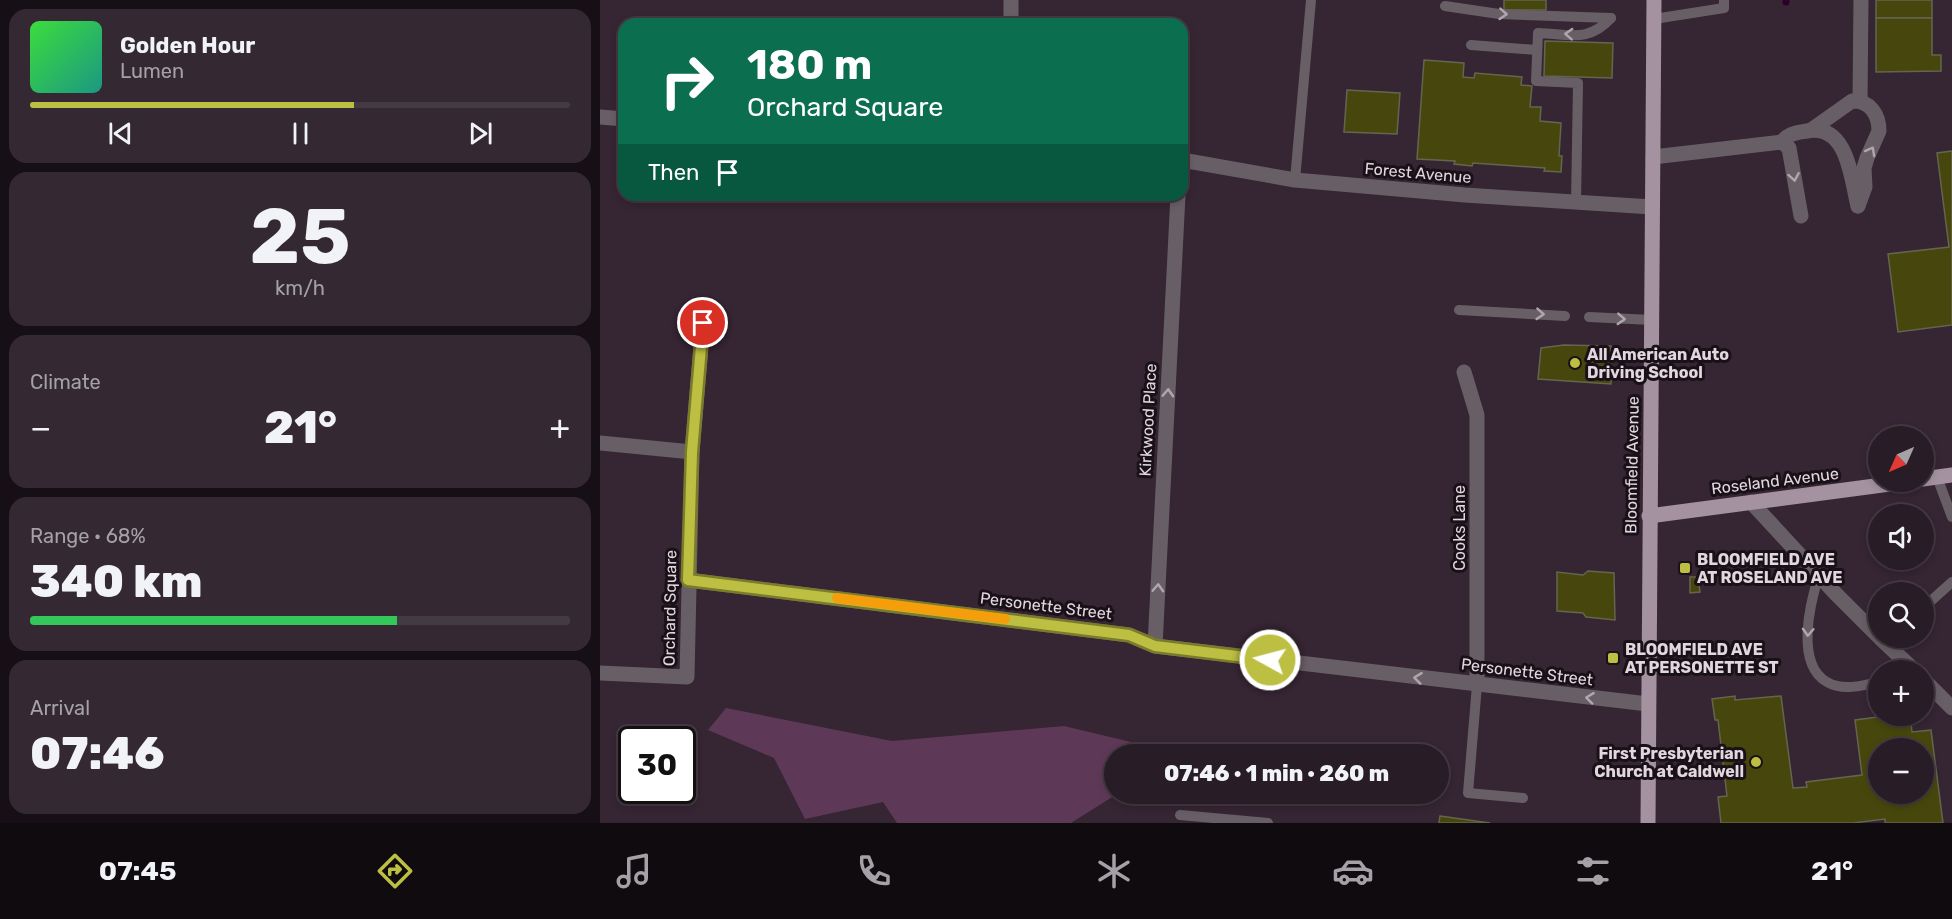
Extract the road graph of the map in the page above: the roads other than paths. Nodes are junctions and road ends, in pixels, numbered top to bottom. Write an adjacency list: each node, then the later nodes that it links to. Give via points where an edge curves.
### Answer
1 (1011, 0): 8 (street)
2 (1311, 0): 19 (lane)
3 (1654, 0): 9 (main road, Bloomfield Avenue)
4 (1724, 0): 7 (lane, via 1724,8)
5 (1861, 0): 12 (street)
6 (1445, 6): 11 (lane, one-way to 11, via 1499,14 1611,18 1600,31 1588,36 1538,33)
7 (1702, 6): 9 (lane)
8 (1011, 18)
9 (1654, 19): 17 (main road, Bloomfield Avenue)
10 (1471, 45): 11 (lane)
11 (1537, 50): 21 (lane, via 1536,81 1578,83)
12 (1860, 101): 15 (street, via 1845,104); 15 (street, one-way to 12, via 1831,136 1845,153 1857,206 1865,187 1867,158 1880,131 1875,113)
13 (600, 117): 14 (street)
14 (618, 118)
15 (1811, 130): 16 (street, via 1788,135)
16 (1782, 142): 17 (street); 23 (street, one-way to 23, via 1789,148)
17 (1653, 157): 22 (main road, Bloomfield Avenue)
18 (1188, 161): 19 (street, Forest Avenue)
19 (1294, 180): 21 (street, Forest Avenue)
20 (1178, 201): 42 (street, Kirkwood Place, one-way to 20)
21 (1576, 203): 22 (street, Forest Avenue)
22 (1652, 207): 27 (main road, Bloomfield Avenue)
23 (1801, 216)
24 (1459, 310): 25 (lane, one-way to 25)
25 (1565, 316)
26 (1589, 317): 27 (lane, one-way to 27)
27 (1652, 320): 35 (main road, Bloomfield Avenue)
28 (703, 323): 31 (street, Orchard Square)
29 (1464, 372): 47 (street, Cooks Lane, via 1477,415)
30 (600, 443): 31 (street)
31 (692, 452): 38 (street, Orchard Square)
32 (1937, 477): 36 (lane)
33 (1868, 487): 34 (main road, Roseland Avenue)
34 (1751, 502): 35 (main road, Roseland Avenue); 37 (street)
35 (1649, 516): 49 (main road, Bloomfield Avenue)
36 (1952, 517)
37 (1819, 575): 41 (street); 46 (lane, one-way to 46, via 1811,599 1807,642 1816,672 1827,682 1842,687)
38 (688, 580): 42 (street, Personette Street, via 1129,635); 45 (street, Orchard Square, via 687,677)
39 (1952, 582): 40 (lane)
40 (1934, 598)
41 (1868, 623)
42 (1155, 646): 47 (street, Personette Street, one-way to 42)
43 (1893, 648): 44 (street)
44 (1904, 660)
45 (600, 673)
46 (1868, 683)
47 (1476, 685): 49 (street, Personette Street, one-way to 47); 51 (lane, via 1468,793)
48 (1934, 690): 50 (street)
49 (1648, 704): 54 (main road, Bloomfield Avenue)
50 (1952, 708)
51 (1523, 798)
52 (1180, 815): 53 (lane)
53 (1268, 823)
54 (1648, 823)

